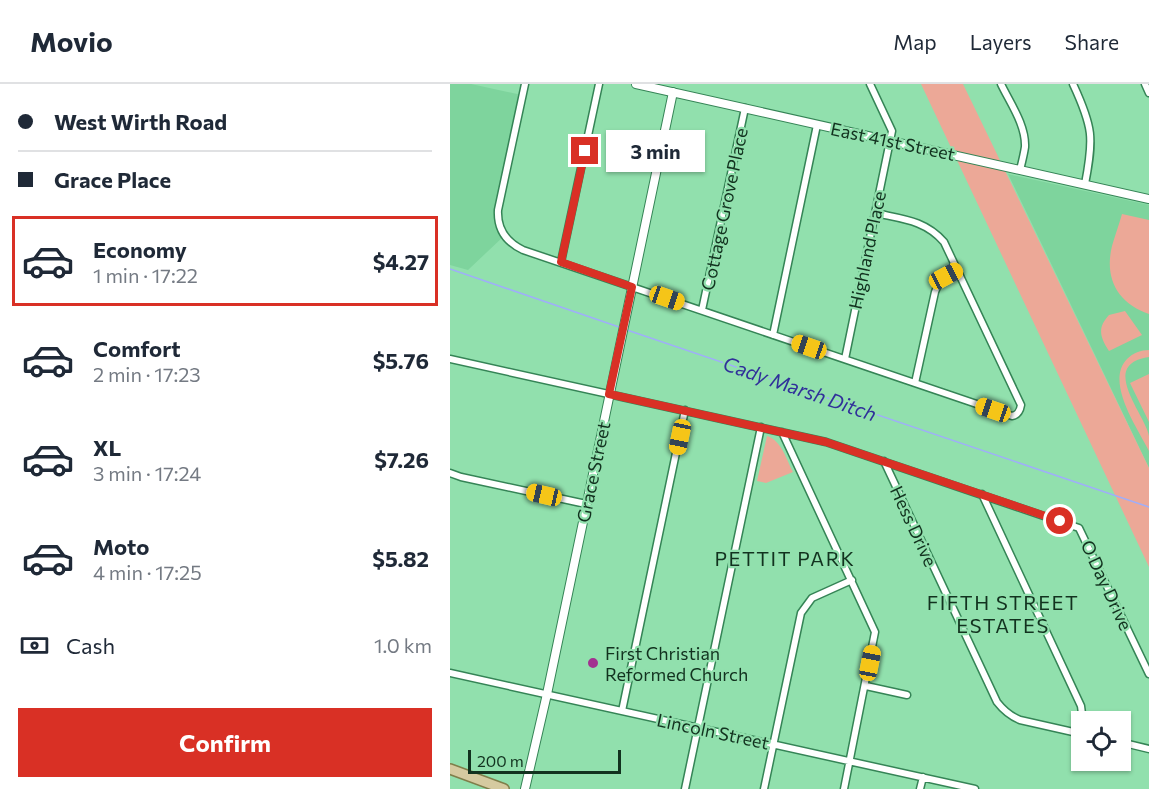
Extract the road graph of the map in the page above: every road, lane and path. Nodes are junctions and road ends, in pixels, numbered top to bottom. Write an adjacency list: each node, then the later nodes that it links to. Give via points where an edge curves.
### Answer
1 (525, 84): 17 (street, via 498,222 504,236 516,247)
2 (599, 84): 17 (street)
3 (636, 84): 8 (street, East 41st Street)
4 (870, 84): 12 (street, via 892,131)
5 (1001, 84): 13 (street, via 1024,138)
6 (1073, 84): 14 (street, via 1092,138)
7 (1145, 84): 9 (street)
8 (674, 88): 10 (street, East 41st Street); 19 (street, Grace Street)
9 (1149, 93)
10 (745, 108): 11 (street, East 41st Street); 20 (street, Cottage Grove Place)
11 (818, 124): 12 (street, East 41st Street); 21 (street)
12 (890, 141): 13 (street, East 41st Street); 16 (street, Highland Place)
13 (1020, 170): 14 (street, East 41st Street)
14 (1085, 184): 15 (street, East 41st Street)
15 (1148, 196)
16 (875, 213): 18 (street, via 928,226 944,242); 23 (street, Highland Place)
17 (561, 262): 19 (street)
18 (957, 270): 24 (street, via 939,282 935,292); 24 (street, via 1021,405 1019,413 1012,416)
19 (632, 287): 20 (street); 25 (street, Grace Street)
20 (702, 310): 21 (street)
21 (774, 334): 23 (street)
22 (450, 359): 25 (street)
23 (845, 359): 24 (street)
24 (915, 383)
25 (609, 394): 26 (street); 32 (street, Grace Street)
26 (685, 410): 27 (street); 39 (street)
27 (761, 427): 28 (street); 41 (street)
28 (782, 432): 29 (street); 33 (street)
29 (884, 462): 31 (street); 42 (street, Hess Drive, via 997,702 1011,717)
30 (450, 473): 32 (street)
31 (982, 495): 35 (street, O Day Drive, via 1079,528); 40 (street)
32 (586, 504): 37 (street, Grace Street)
33 (852, 580): 36 (street, via 875,632); 43 (street, via 812,598 801,613)
34 (450, 673): 37 (street, Lincoln Street)
35 (1149, 674)
36 (866, 686): 38 (street); 46 (street)
37 (547, 694): 39 (street, Lincoln Street); 50 (street, Grace Street)
38 (907, 695)
39 (622, 711): 41 (street, Lincoln Street)
40 (1082, 711)
41 (698, 728): 43 (street, Lincoln Street); 51 (street)
42 (1071, 730)
43 (774, 744): 46 (street, Lincoln Street); 52 (street)
44 (1131, 745): 45 (street)
45 (1149, 749)
46 (850, 762): 48 (street, Lincoln Street); 53 (street)
47 (450, 769): 49 (main road)
48 (923, 777): 54 (street); 55 (street, Lincoln Street)
49 (504, 789)
50 (525, 789)
51 (685, 789)
52 (764, 789)
53 (844, 789)
54 (920, 789)
55 (975, 789)

